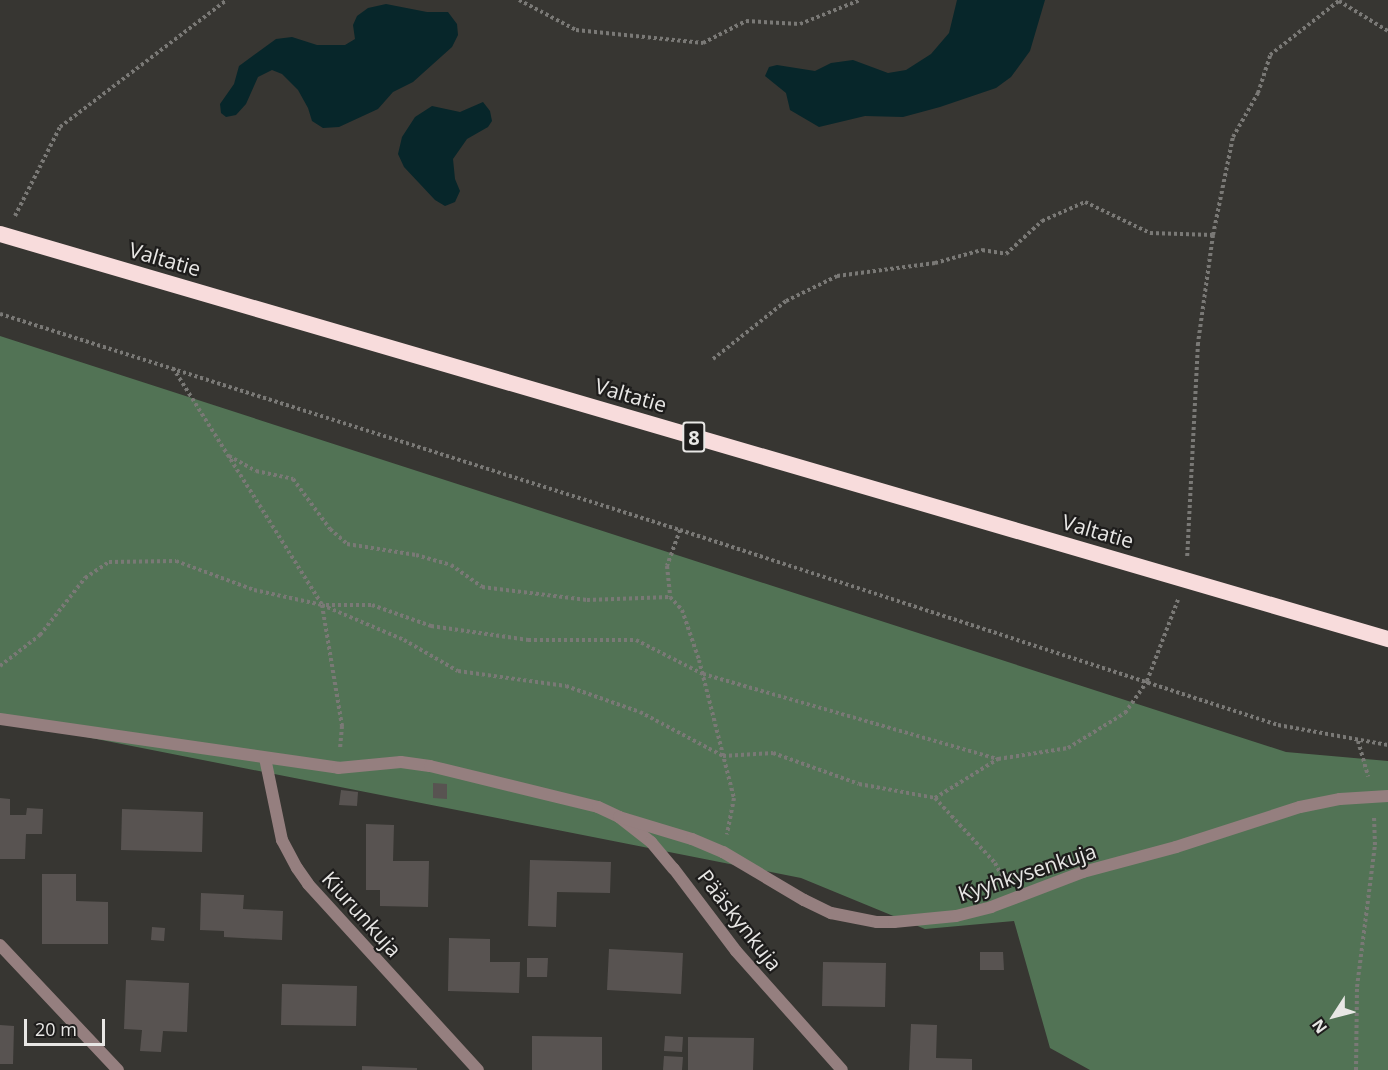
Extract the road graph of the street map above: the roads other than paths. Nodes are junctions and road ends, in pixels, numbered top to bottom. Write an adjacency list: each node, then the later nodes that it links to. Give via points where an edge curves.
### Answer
1 (3, 235): 2 (highway, Valtatie / 8)
2 (1388, 639)
3 (0, 719): 4 (street, Pääskynkuja)
4 (265, 758): 6 (street, Pääskynkuja, via 338,768 401,762 430,766 598,807); 9 (street, Kiurunkuja, via 282,840 303,876)
5 (1388, 796): 6 (street, Kyyhkysenkuja, via 1300,807 1083,872 956,916 894,922 850,918 804,900 723,852)
6 (619, 817): 10 (street, Pääskynkuja, via 651,842 674,868 736,951)
7 (0, 945): 8 (street)
8 (118, 1070)
9 (478, 1070)
10 (842, 1070)

